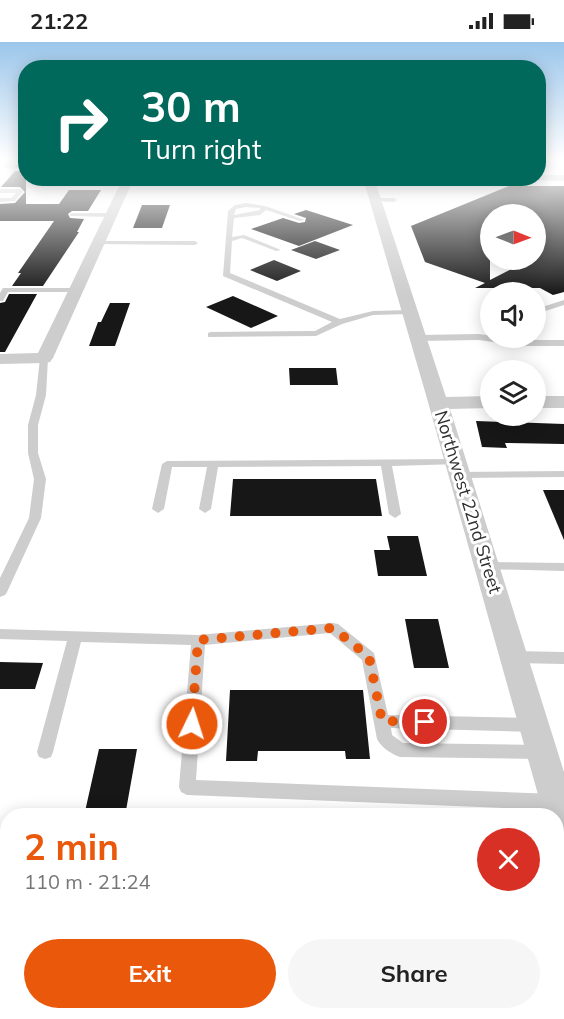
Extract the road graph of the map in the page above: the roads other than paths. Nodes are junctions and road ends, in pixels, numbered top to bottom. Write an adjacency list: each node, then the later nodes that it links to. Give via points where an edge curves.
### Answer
1 (117, 204): 4 (street)
2 (382, 204): 14 (street, Northwest 22nd Street)
3 (74, 212): 4 (lane)
4 (113, 212): 7 (street)
5 (302, 220): 6 (lane, via 254,205 233,208)
6 (229, 240): 9 (lane, via 242,236); 15 (lane, via 226,274)
7 (98, 243): 8 (lane); 10 (street)
8 (195, 243)
9 (278, 250)
10 (76, 290): 11 (lane, via 6,290); 20 (street)
11 (0, 299)
12 (564, 302): 13 (lane)
13 (546, 308)
14 (410, 312): 15 (lane, via 373,313); 18 (street, Northwest 22nd Street)
15 (339, 322): 16 (lane, via 316,333)
16 (211, 335)
17 (479, 337): 18 (lane); 19 (lane)
18 (418, 338): 25 (street, Northwest 22nd Street)
19 (564, 344)
20 (44, 358): 21 (street); 35 (lane, via 41,395 33,425 33,453 40,479 35,518)
21 (0, 359)
22 (480, 402): 25 (street)
23 (546, 402): 24 (street)
24 (564, 402)
25 (438, 403): 28 (street, Northwest 22nd Street)
26 (386, 462): 27 (lane); 28 (lane); 32 (lane)
27 (213, 464): 30 (lane, via 167,464); 31 (lane)
28 (458, 468): 29 (lane); 33 (street, Northwest 22nd Street)
29 (564, 474)
30 (158, 509)
31 (205, 509)
32 (395, 514)
33 (487, 566): 34 (lane); 39 (street, Northwest 22nd Street)
34 (564, 567)
35 (0, 592)
36 (0, 634): 37 (lane)
37 (75, 636): 38 (lane); 43 (lane)
38 (198, 640): 41 (lane, via 333,628 369,657); 46 (lane, via 187,787)
39 (514, 657): 40 (lane); 42 (street, Northwest 22nd Street)
40 (564, 657)
41 (382, 721): 42 (lane); 44 (lane, via 386,739 400,750)
42 (534, 726): 44 (street, Northwest 22nd Street)
43 (45, 752)
44 (542, 752): 45 (street, Northwest 22nd Street)
45 (557, 778): 46 (street, Northwest 22nd Street)
46 (557, 802): 47 (street, Northwest 22nd Street)
47 (559, 808)

